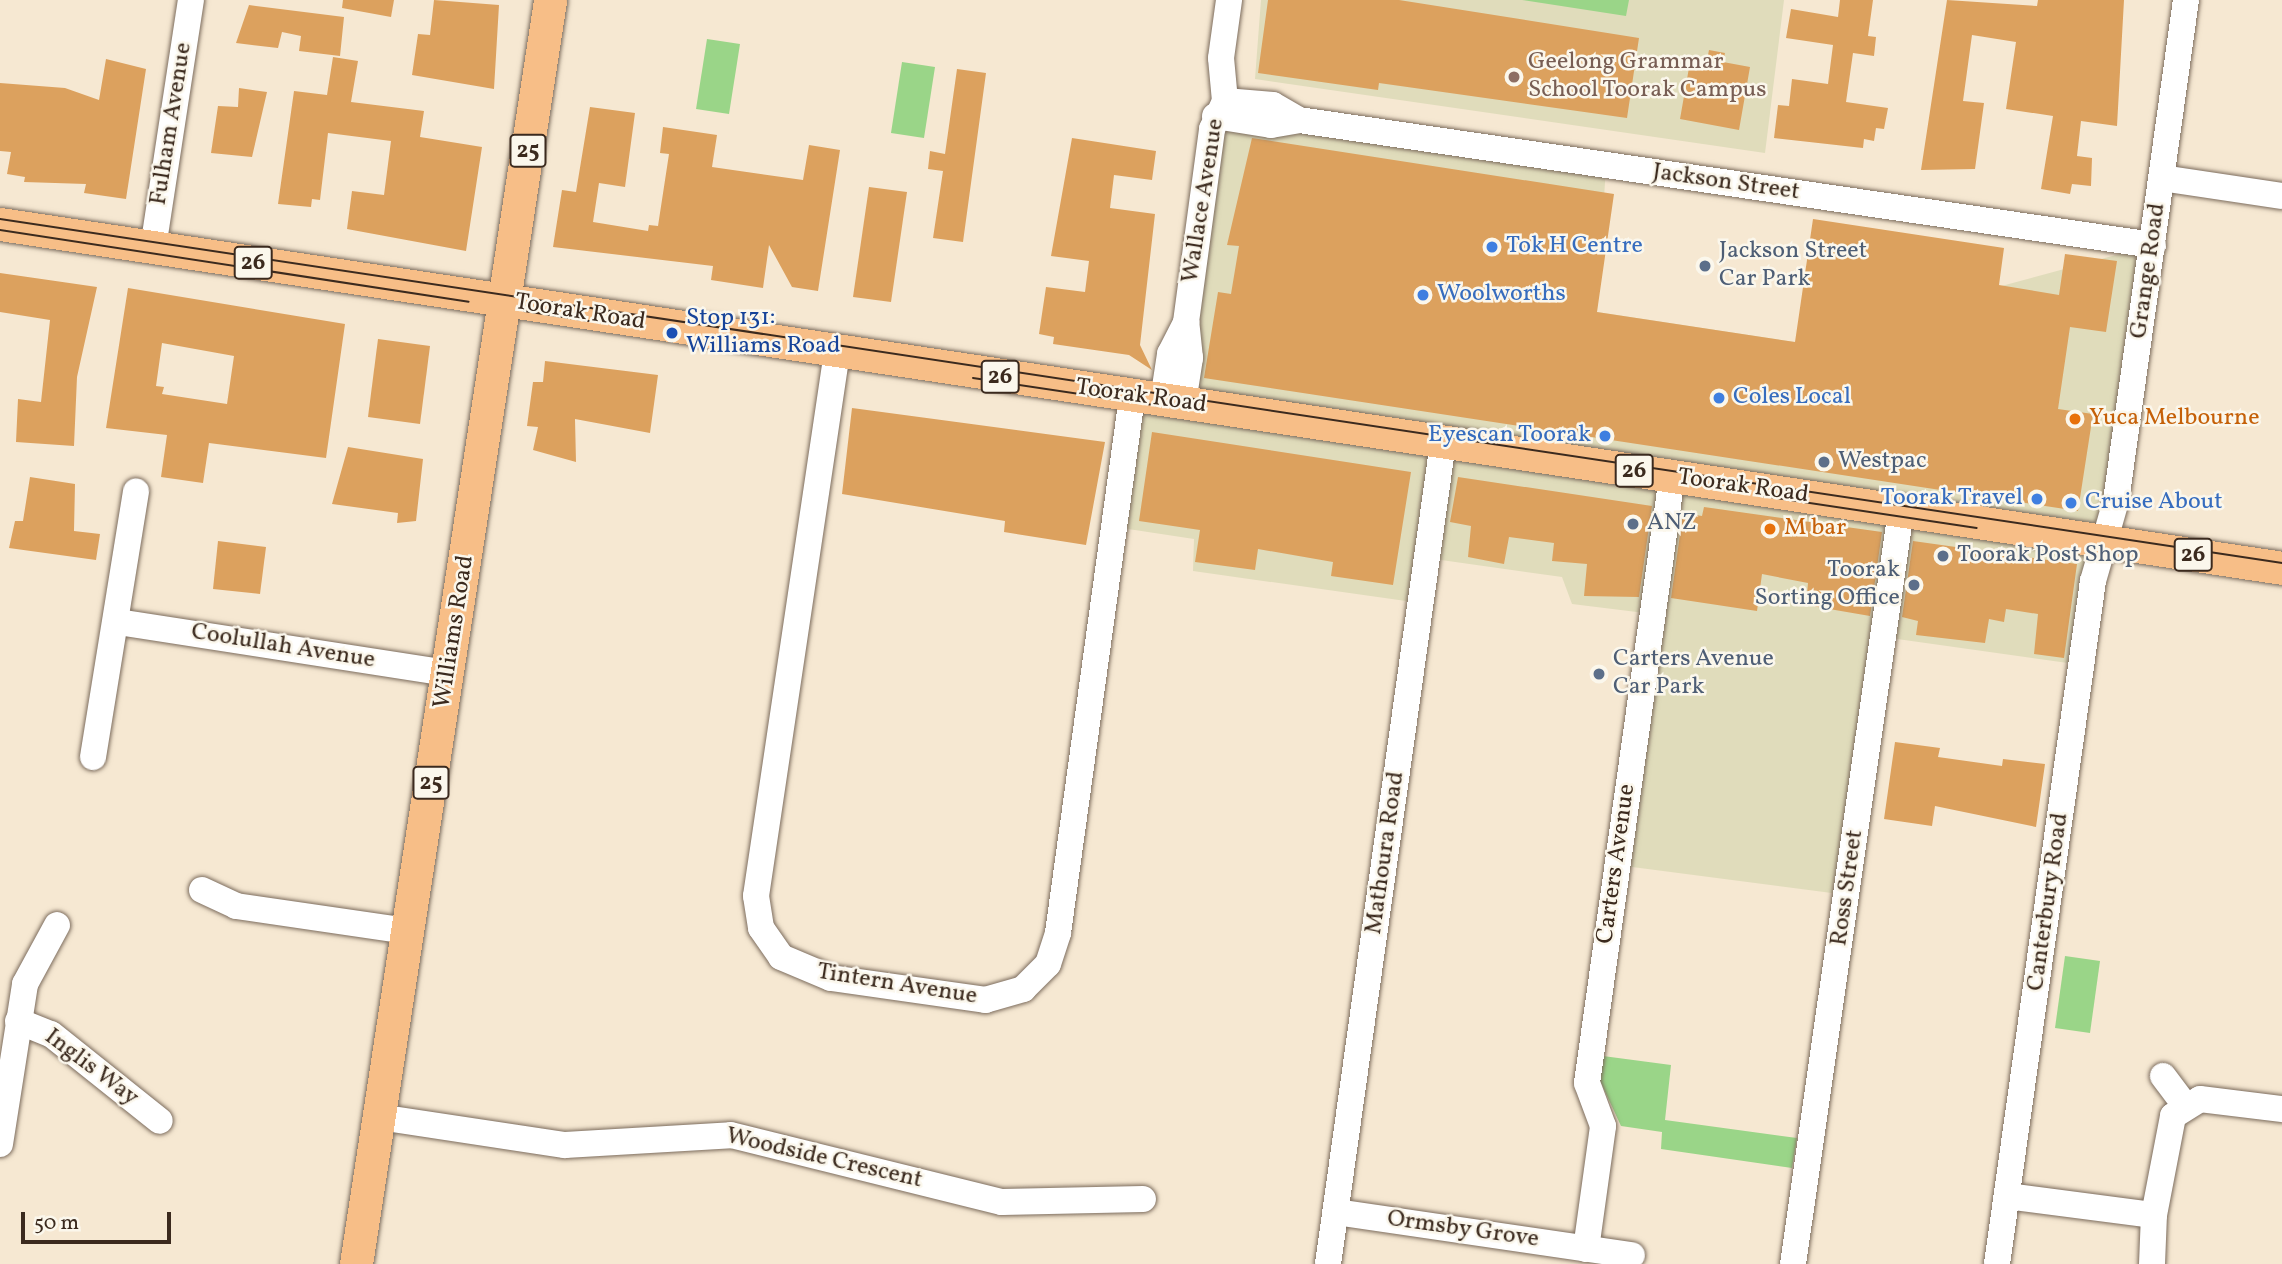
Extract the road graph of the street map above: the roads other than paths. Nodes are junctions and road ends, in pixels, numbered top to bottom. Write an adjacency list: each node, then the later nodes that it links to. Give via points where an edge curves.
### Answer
1 (191, 0): 10 (street, Fulham Avenue)
2 (550, 0): 11 (main road, Williams Road / 25)
3 (1229, 0): 5 (street, Wallace Avenue)
4 (2186, 0): 6 (street, Grange Road)
5 (1220, 108): 9 (street, Jackson Street, via 1271,125 1299,120); 13 (street, Wallace Avenue, via 1186,322 1170,354)
6 (2162, 178): 7 (street); 9 (street, Grange Road)
7 (2282, 196)
8 (0, 224): 10 (main road, Toorak Road / 26)
9 (2153, 245): 18 (street, Grange Road)
10 (153, 248): 11 (main road, Toorak Road / 26)
11 (506, 302): 12 (main road, Toorak Road / 26); 21 (main road, Williams Road / 25)
12 (837, 352): 13 (main road, Toorak Road / 26); 13 (street, Tintern Avenue, via 757,915 780,957 811,974 934,994 985,1000 1009,995 1038,976 1055,948)
13 (1159, 400): 14 (main road, Toorak Road / 26)
14 (1443, 443): 15 (main road, Toorak Road / 26); 35 (street, Mathoura Road)
15 (1672, 477): 17 (main road, Toorak Road / 26); 37 (street, Carters Avenue, via 1587,1083 1604,1126)
16 (136, 491): 20 (street)
17 (1900, 511): 18 (main road, Toorak Road / 26); 41 (street, Ross Street)
18 (2104, 541): 19 (main road, Toorak Road / 26); 33 (street, Canterbury Road, via 2093,581)
19 (2282, 568)
20 (118, 621): 21 (street, Coolullah Avenue); 22 (street)
21 (448, 673): 25 (main road, Williams Road / 25)
22 (93, 757)
23 (202, 890): 25 (street, via 236,906)
24 (57, 925): 26 (street, via 25,984)
25 (408, 931): 30 (main road, Williams Road / 25)
26 (18, 1021): 31 (street, Inglis Way, via 51,1034); 32 (street)
27 (2163, 1076): 28 (street)
28 (2183, 1104): 29 (street, via 2200,1099); 36 (street, via 2174,1116)
29 (2282, 1109)
30 (379, 1117): 34 (street, Woodside Crescent, via 565,1145 731,1135 1002,1202); 39 (main road, Williams Road / 25)
31 (160, 1121)
32 (0, 1144)
33 (2007, 1196): 36 (street); 42 (street, Canterbury Road)
34 (1143, 1199)
35 (1336, 1212): 37 (street, Ormsby Grove); 40 (street, Mathoura Road)
36 (2154, 1215): 43 (street)
37 (1586, 1249): 38 (street, Ormsby Grove)
38 (1632, 1255)
39 (356, 1264)
40 (1328, 1264)
41 (1793, 1264)
42 (1997, 1264)
43 (2152, 1264)

